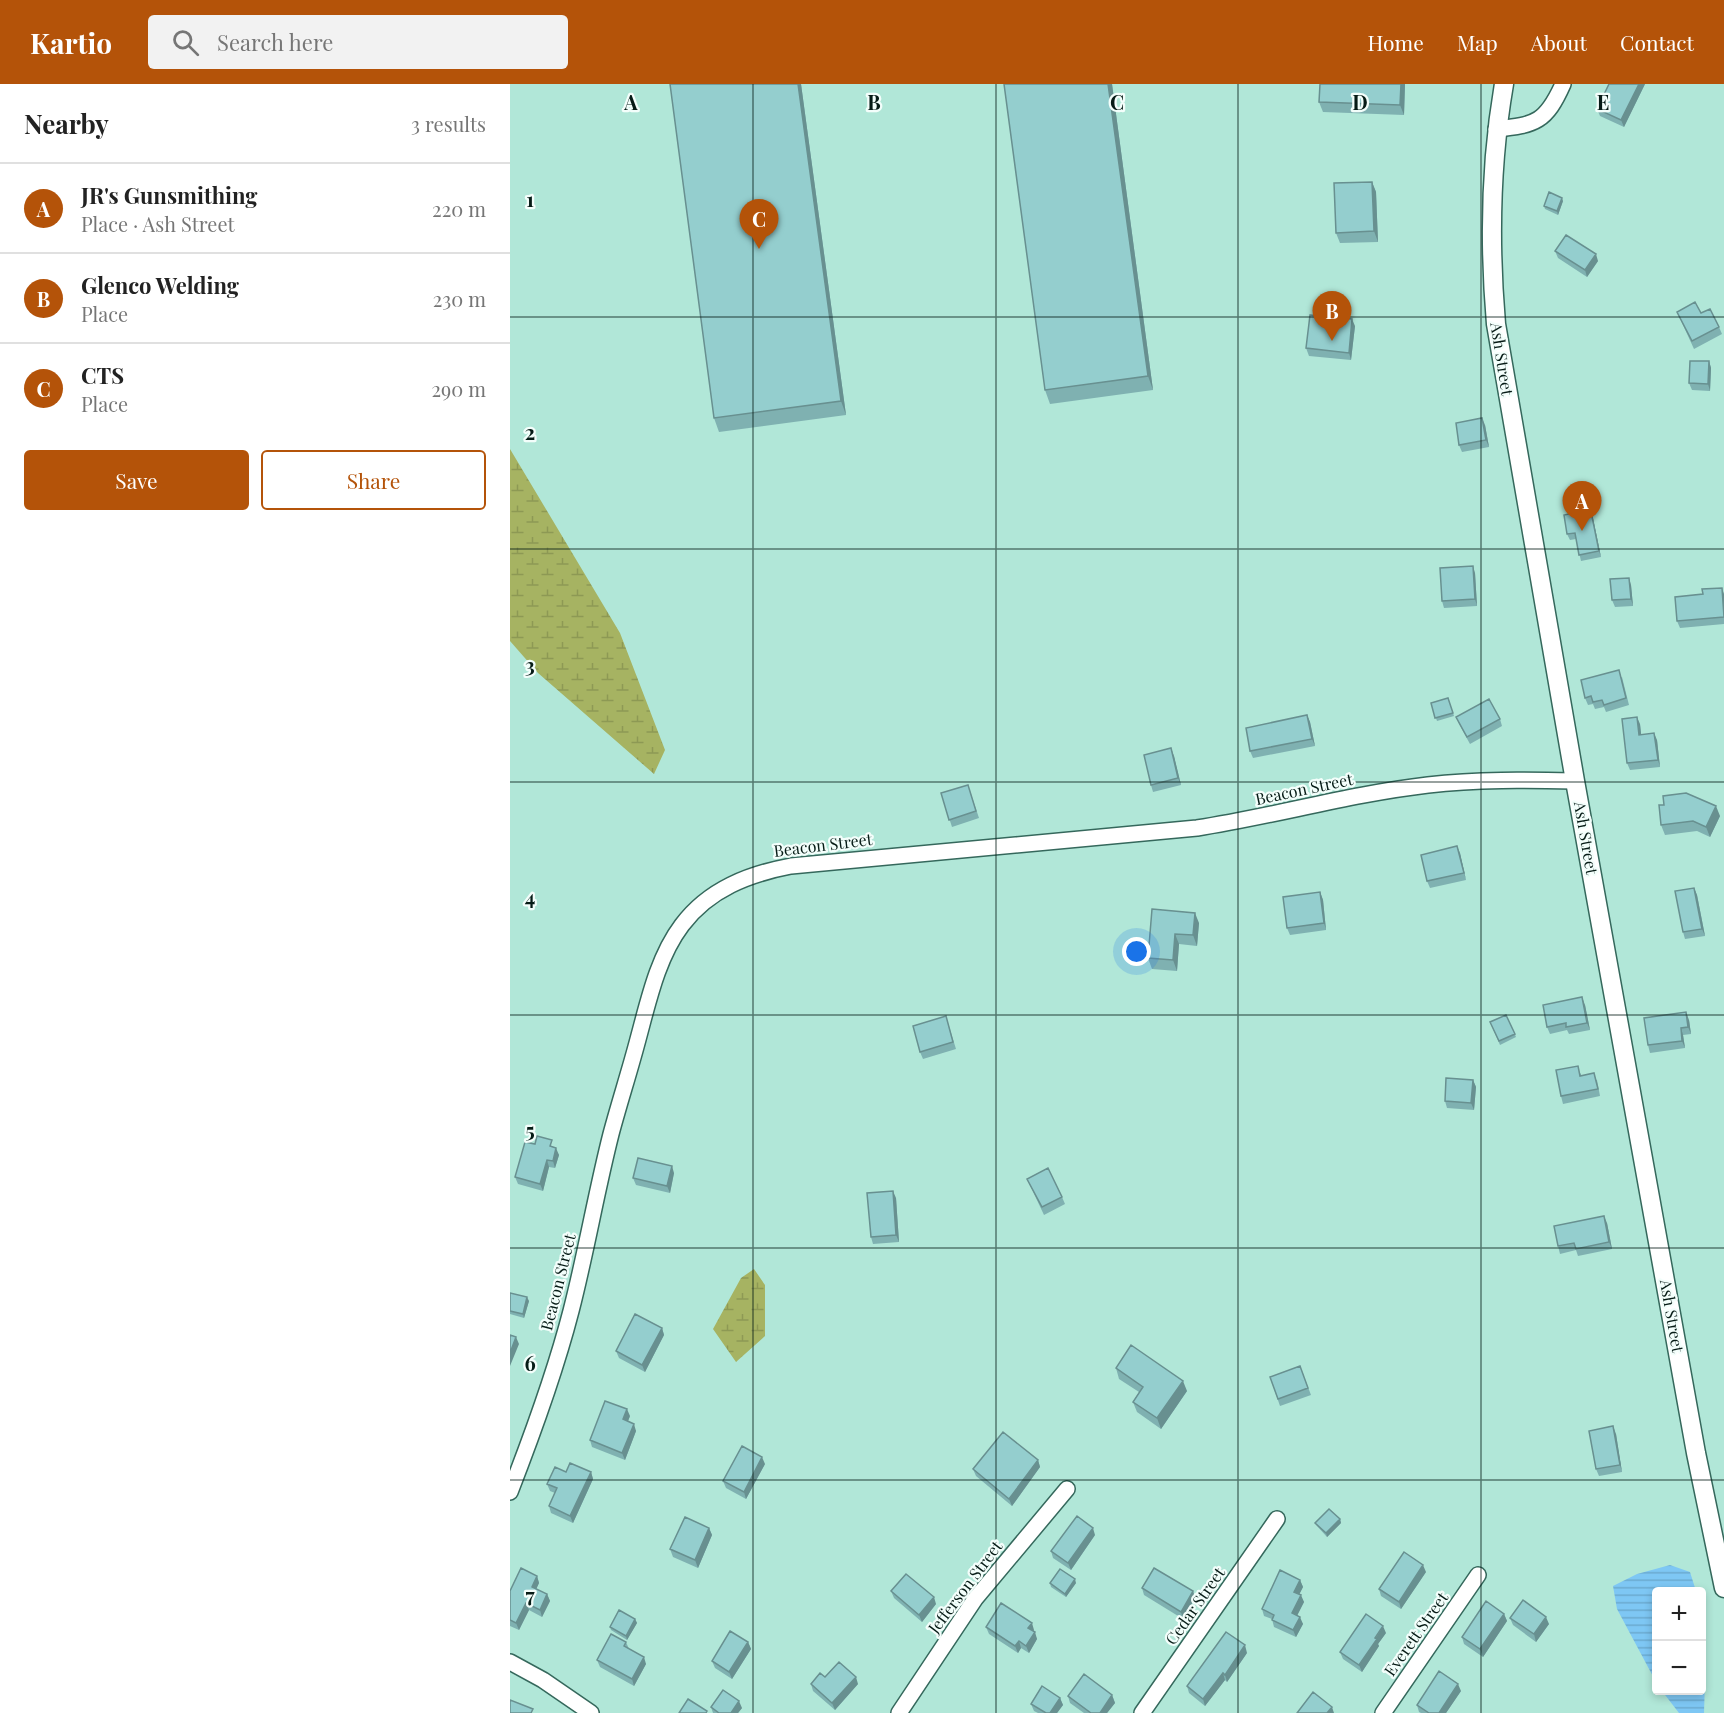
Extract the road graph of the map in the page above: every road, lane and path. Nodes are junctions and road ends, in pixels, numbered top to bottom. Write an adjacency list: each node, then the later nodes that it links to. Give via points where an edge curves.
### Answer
1 (1504, 84): 3 (street, Ash Street)
2 (1563, 84): 3 (street, via 1543,116 1528,126)
3 (1496, 129): 4 (street, Ash Street, via 1491,195 1496,324)
4 (1575, 781): 6 (street, Beacon Street, via 1490,779 1427,785 1197,828 791,866 749,876 711,896 681,926 659,972 611,1134 571,1312); 9 (street, Ash Street, via 1696,1453)
5 (1067, 1489): 12 (street, Jefferson Street, via 975,1599)
6 (510, 1492)
7 (1277, 1519): 13 (street, Cedar Street)
8 (1478, 1575): 14 (street, Everett Street)
9 (1724, 1588)
10 (510, 1662): 11 (street)
11 (591, 1713)
12 (899, 1713)
13 (1142, 1713)
14 (1383, 1713)

